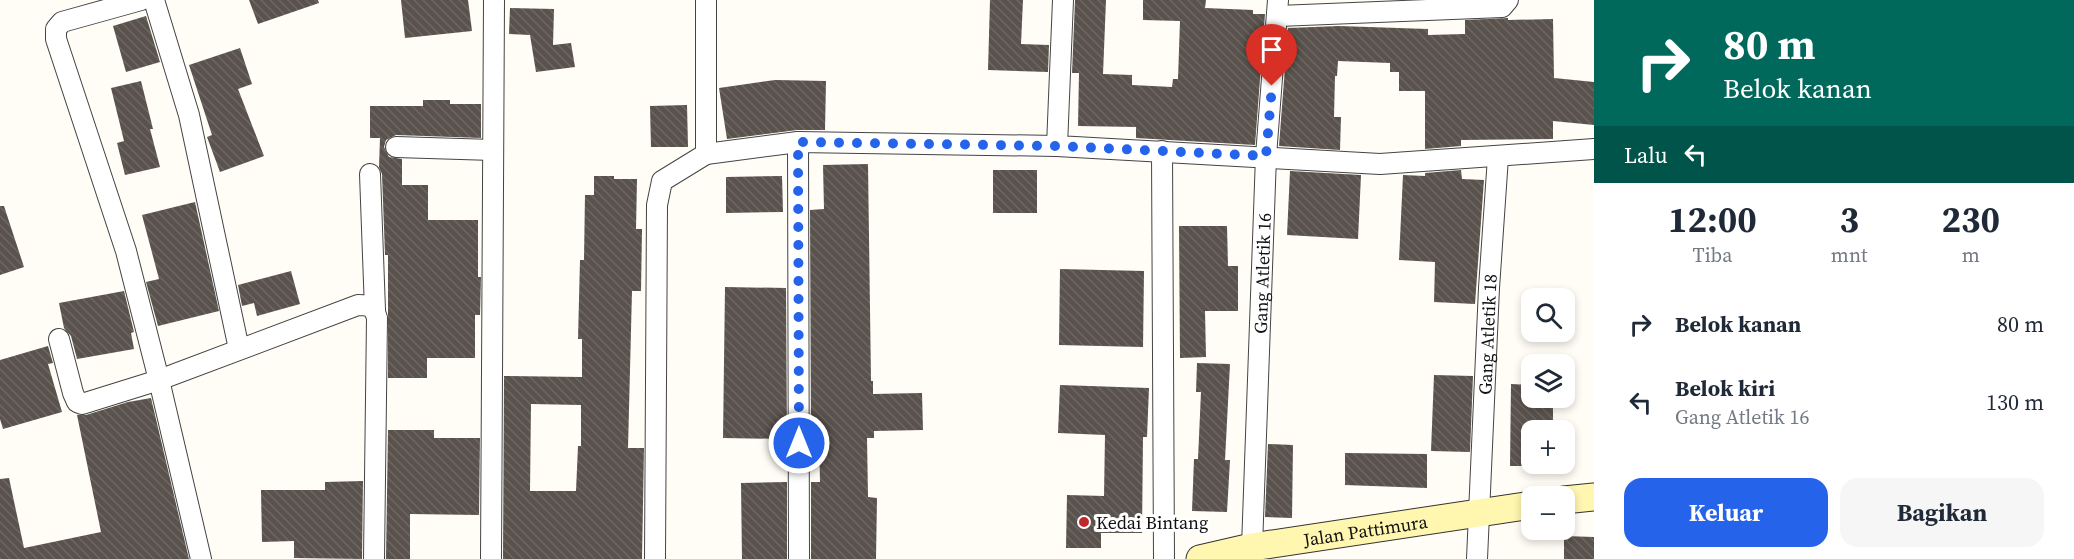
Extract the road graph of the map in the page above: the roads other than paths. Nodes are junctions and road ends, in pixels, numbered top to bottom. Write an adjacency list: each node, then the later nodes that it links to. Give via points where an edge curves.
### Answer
1 (141, 0): 22 (street, via 62,22 56,34 126,251)
2 (154, 0): 21 (street, via 189,115)
3 (494, 0): 13 (street)
4 (706, 0): 15 (street)
5 (1063, 0): 10 (street)
6 (1508, 0): 7 (street, via 1502,7)
7 (1421, 6): 8 (street)
8 (1278, 8): 16 (street, Gang Atletik 16)
9 (798, 142): 10 (street); 15 (street); 32 (street)
10 (1057, 146): 14 (street)
11 (396, 147): 13 (street)
12 (1594, 149): 17 (street)
13 (493, 150): 30 (street)
14 (1162, 151): 16 (street); 33 (street)
15 (706, 154): 31 (street, via 662,181 657,205)
16 (1266, 156): 17 (street, via 1380,164); 27 (street, Gang Atletik 16)
17 (1498, 157): 26 (street, Gang Atletik 18)
18 (370, 174): 19 (street)
19 (375, 310): 21 (street, via 369,305 358,305); 29 (street)
20 (59, 339): 22 (street, via 76,402 82,404)
21 (238, 349): 22 (street)
22 (159, 380): 28 (street)
23 (1594, 497): 24 (street)
24 (1575, 500)
25 (1521, 506): 26 (street, Jalan Pattimura)
26 (1479, 512): 27 (street, Jalan Pattimura); 35 (street, Gang Atletik 18)
27 (1252, 547): 34 (street, Jalan Pattimura)
28 (201, 559)
29 (374, 559)
30 (491, 559)
31 (655, 559)
32 (799, 559)
33 (1164, 559)
34 (1200, 559)
35 (1477, 559)

